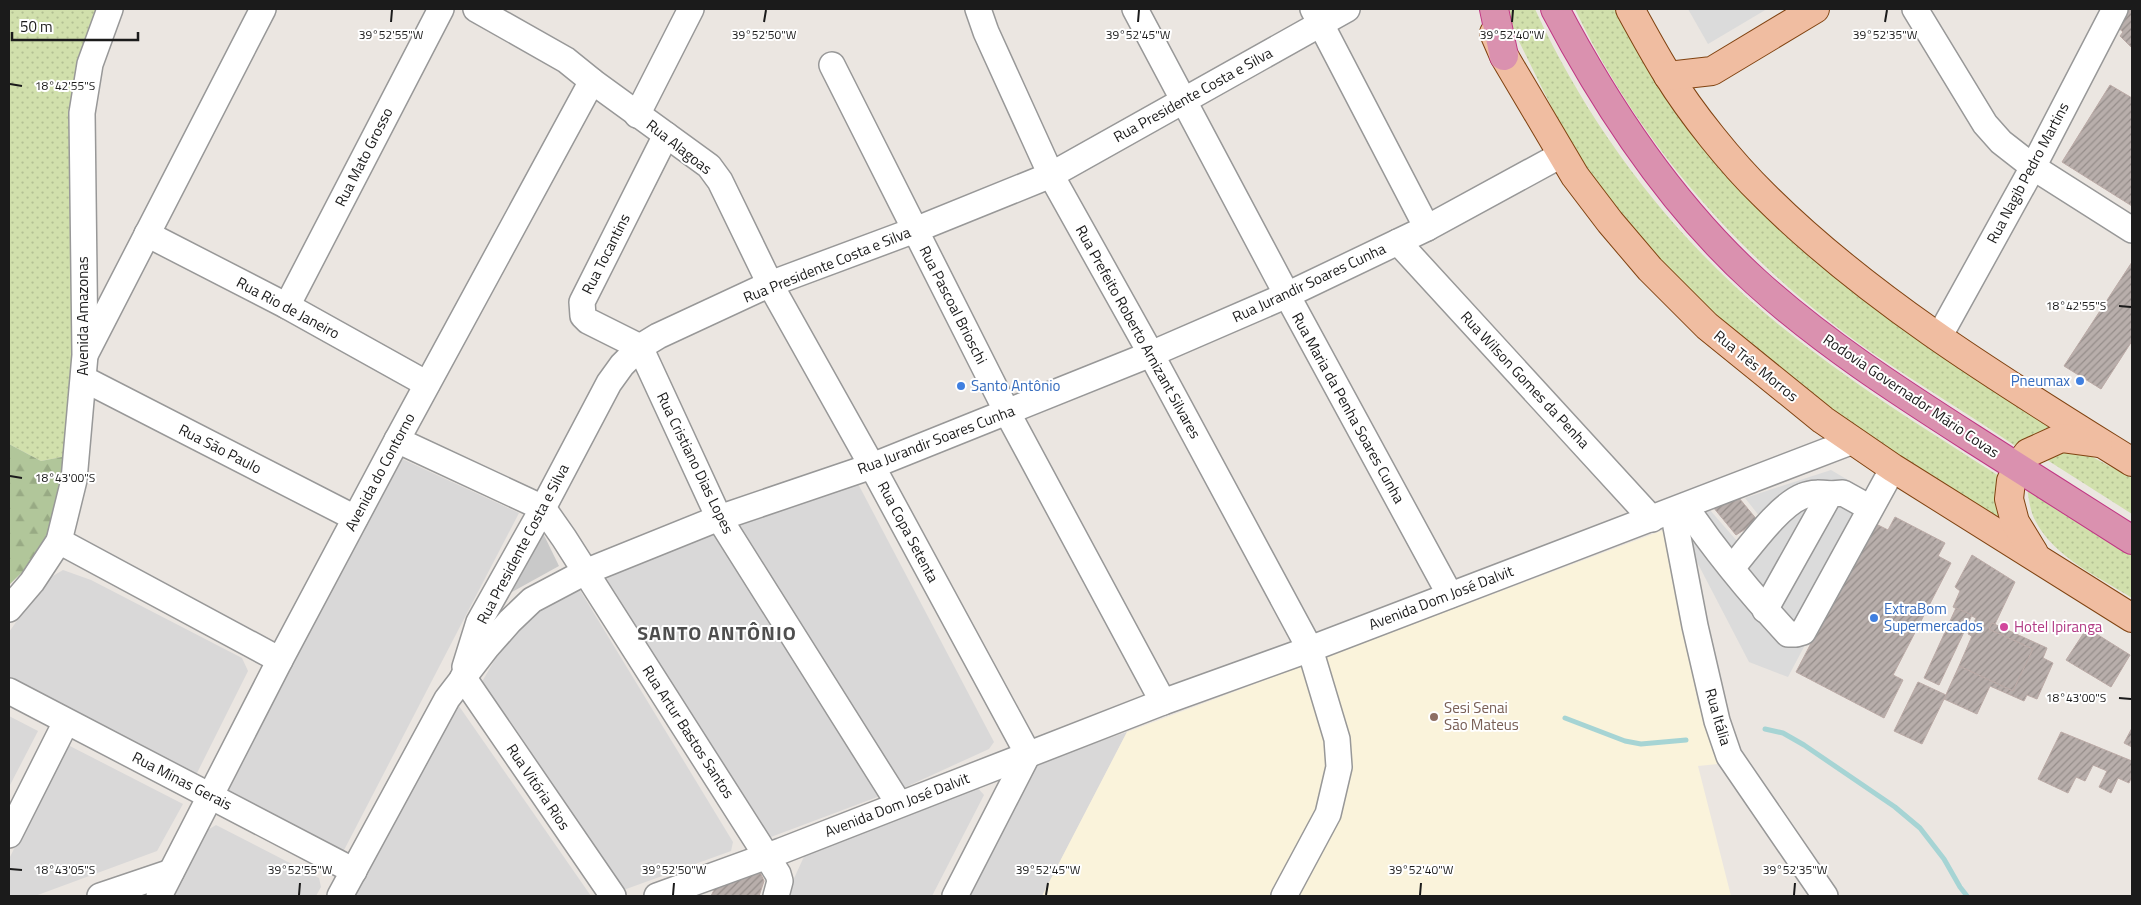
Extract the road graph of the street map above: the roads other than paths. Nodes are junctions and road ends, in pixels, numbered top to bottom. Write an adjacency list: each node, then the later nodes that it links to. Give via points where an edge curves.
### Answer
1 (110, 9): 40 (street, Avenida Amazonas, via 90,64 82,113)
2 (263, 9): 32 (street)
3 (441, 9): 36 (street, Rua Mato Grosso)
4 (476, 9): 21 (street, via 566,60)
5 (691, 9): 23 (street)
6 (978, 9): 28 (street, Rua Prefeito Roberto Arnizant Silvares)
7 (1135, 9): 22 (street, Rua Maria da Penha Soares Cunha)
8 (1347, 9): 16 (street, Rua Presidente Costa e Silva)
9 (1484, 9): 17 (main road, Rua Três Morros)
10 (1494, 9): 17 (highway)
11 (1555, 9): 48 (highway, Rodovia Governador Mário Covas, via 1583,62 1665,184 1754,281 1849,357)
12 (1630, 9): 20 (main road)
13 (1815, 9): 19 (main road)
14 (1915, 9): 27 (street, via 1985,124 2001,142)
15 (2115, 9): 27 (street, Rua Nagib Pedro Martins)
16 (1316, 16): 22 (street, Rua Presidente Costa e Silva); 29 (street)
17 (1504, 56): 26 (main road, Rua Três Morros)
18 (832, 64): 30 (street, Rua Pascoal Brioschi)
19 (1712, 71): 20 (main road); 24 (main road)
20 (1668, 76): 24 (main road)
21 (592, 81): 23 (street, Rua Alagoas); 41 (street, Avenida do Contorno)
22 (1184, 101): 28 (street, Rua Presidente Costa e Silva); 35 (street, Rua Maria da Penha Soares Cunha)
23 (637, 115): 25 (street, Rua Alagoas)
24 (1700, 121): 37 (main road, via 1762,194 1804,233)
25 (666, 135): 34 (street, Rua Alagoas, via 709,166 720,181); 38 (street, Rua Tocantins, via 582,302 583,316 588,321)
26 (1562, 155): 29 (street, Rua Jurandir Soares Cunha); 44 (main road, Rua Três Morros, via 1610,222 1650,269 1707,326 1823,420)
27 (2033, 167): 31 (street); 37 (street, Rua Nagib Pedro Martins)
28 (1051, 175): 30 (street, Rua Presidente Costa e Silva); 39 (street, Rua Prefeito Roberto Arnizant Silvares)
29 (1427, 228): 33 (street, Rua Jurandir Soares Cunha)
30 (915, 230): 34 (street, Rua Presidente Costa e Silva); 42 (street, Rua Pascoal Brioschi)
31 (2132, 230)
32 (147, 234): 36 (street, Rua Rio de Janeiro); 40 (street)
33 (1398, 242): 35 (street, Rua Jurandir Soares Cunha); 53 (street, Rua Wilson Gomes da Penha)
34 (770, 284): 38 (street, Rua Presidente Costa e Silva); 47 (street, Rua Copa Setenta)
35 (1287, 295): 39 (street, Rua Jurandir Soares Cunha); 61 (street, Rua Maria da Penha Soares Cunha)
36 (287, 306): 41 (street, Rua Rio de Janeiro)
37 (1939, 337): 45 (main road)
38 (640, 347): 51 (street, Rua Presidente Costa e Silva, via 609,383); 55 (street, Rua Cristiano Dias Lopes)
39 (1151, 354): 42 (street, Rua Jurandir Soares Cunha); 65 (street, Rua Prefeito Roberto Arnizant Silvares)
40 (85, 367): 54 (street, Rua São Paulo); 57 (street, Avenida Amazonas, via 74,480)
41 (427, 384): 43 (street, Avenida do Contorno)
42 (1007, 412): 47 (street, Rua Jurandir Soares Cunha); 69 (street, Rua Pascoal Brioschi)
43 (397, 440): 51 (street); 54 (street, Avenida do Contorno)
44 (1854, 441): 49 (main road, Rua Três Morros); 53 (street, Avenida Dom José Dalvit)
45 (2102, 443): 46 (main road); 48 (main road, via 2061,438 2028,452)
46 (2132, 462)
47 (872, 466): 55 (street, Rua Jurandir Soares Cunha); 71 (street, Rua Copa Setenta)
48 (2017, 467): 56 (highway, Rodovia Governador Mário Covas); 58 (main road, via 2009,499 2015,522)
49 (1893, 468): 52 (street); 58 (main road, Rua Três Morros)
50 (1830, 494): 52 (street, via 1843,493); 59 (street, via 1802,496 1784,508); 63 (street)
51 (543, 508): 60 (street, Rua Artur Bastos Santos); 67 (street, Rua Presidente Costa e Silva, via 479,622)
52 (1870, 508): 63 (street, Rua Wilson Gomes da Penha, via 1803,632 1788,634)
53 (1670, 512): 59 (street, Rua Wilson Gomes da Penha); 61 (street, Avenida Dom José Dalvit); 86 (street, Rua Itália, via 1717,721 1729,756)
54 (355, 518): 66 (street, Avenida do Contorno)
55 (719, 518): 60 (street, Rua Jurandir Soares Cunha); 73 (street, Rua Cristiano Dias Lopes)
56 (2132, 540)
57 (60, 541): 62 (street, Avenida Amazonas); 66 (street)
58 (2038, 560): 64 (main road, Rua Três Morros)
59 (1732, 568): 63 (street, Rua Wilson Gomes da Penha)
60 (585, 572): 67 (street, Rua Jurandir Soares Cunha, via 532,600); 75 (street, Rua Artur Bastos Santos)
61 (1450, 594): 65 (street, Avenida Dom José Dalvit)
62 (9, 609)
63 (1765, 610)
64 (2132, 618)
65 (1310, 649): 69 (street, Avenida Dom José Dalvit); 85 (street, Rua Prefeito Roberto Arnizant Silvares, via 1336,739 1339,767 1328,814)
66 (280, 660): 72 (street, Avenida do Contorno)
67 (462, 677): 76 (street); 82 (street, Rua Vitória Rios)
68 (9, 691): 70 (street, Rua Minas Gerais)
69 (1163, 702): 71 (street, Avenida Dom José Dalvit)
70 (66, 722): 72 (street, Rua Minas Gerais); 74 (street)
71 (1028, 754): 73 (street, Avenida Dom José Dalvit); 84 (street)
72 (211, 796): 76 (street, Rua Minas Gerais); 77 (street, Avenida do Contorno)
73 (900, 804): 75 (street, Avenida Dom José Dalvit)
74 (9, 835)
75 (767, 856): 78 (street, via 778,874); 83 (street, Avenida Dom José Dalvit)
76 (354, 871): 81 (street)
77 (171, 872): 79 (street); 80 (street, Avenida do Contorno)
78 (778, 889)
79 (100, 896)
80 (159, 896)
81 (340, 896)
82 (613, 896)
83 (657, 896)
84 (955, 896)
85 (1284, 896)
86 (1825, 896)

